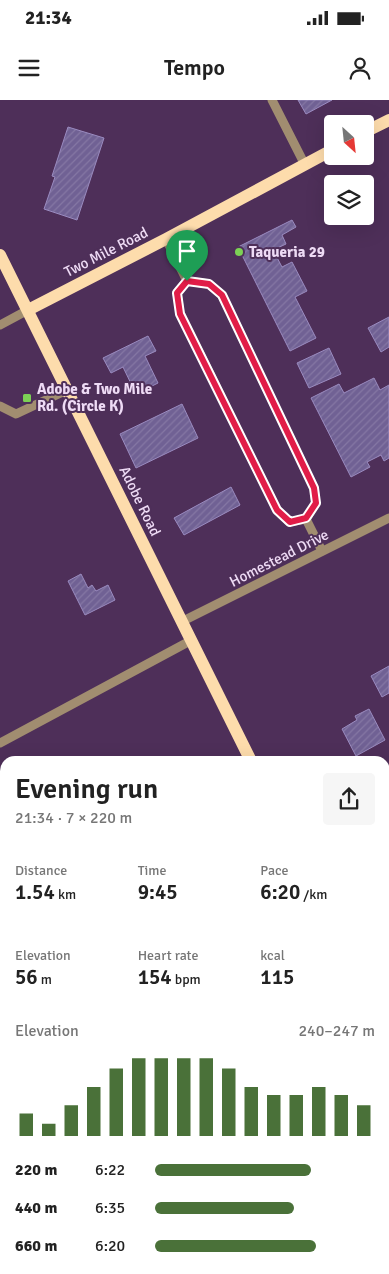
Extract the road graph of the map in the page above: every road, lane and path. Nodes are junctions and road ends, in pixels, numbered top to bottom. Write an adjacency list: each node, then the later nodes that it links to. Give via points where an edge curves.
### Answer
1 (272, 100): 5 (street)
2 (389, 120): 3 (main road)
3 (374, 128)
4 (324, 154): 5 (main road, Two Mile Road)
5 (305, 165): 6 (main road, Two Mile Road)
6 (166, 239): 8 (street); 9 (main road, Two Mile Road)
7 (0, 255): 9 (main road, Adobe Road)
8 (187, 281): 13 (street, via 209,284 222,295 314,488 316,503); 13 (street, via 177,293 180,314 277,510 290,522)
9 (28, 310): 10 (street, Two Mile Road); 11 (main road, Adobe Road)
10 (0, 326)
11 (67, 390): 12 (street, via 16,414); 16 (main road, Adobe Road)
12 (0, 406)
13 (306, 518): 15 (street)
14 (389, 518): 15 (street, Homestead Drive)
15 (322, 551): 16 (street, Homestead Drive)
16 (181, 622): 17 (main road, Adobe Road)
17 (190, 640): 18 (street); 19 (main road, Adobe Road)
18 (0, 743)
19 (248, 756)

